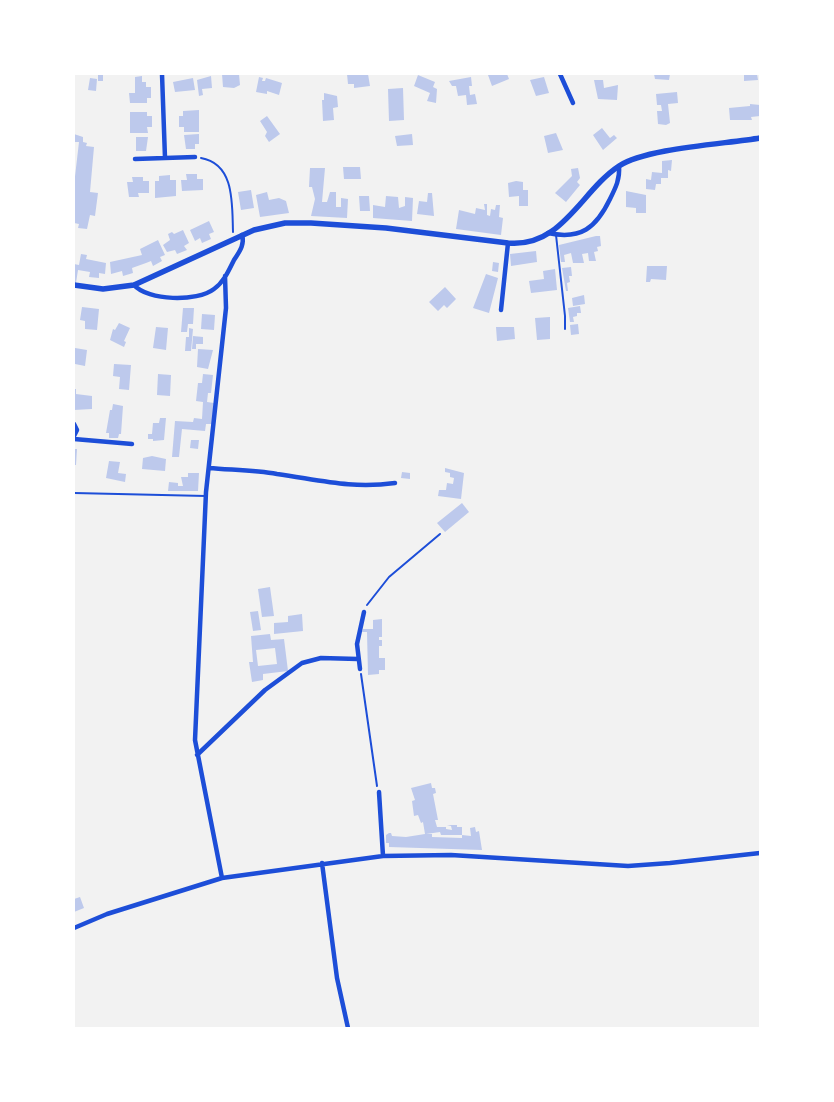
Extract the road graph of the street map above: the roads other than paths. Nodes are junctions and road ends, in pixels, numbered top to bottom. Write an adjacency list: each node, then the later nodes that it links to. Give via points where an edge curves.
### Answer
1 (162, 74): 6 (street)
2 (560, 74): 3 (street)
3 (573, 103)
4 (760, 138): 8 (street, via 647,155)
5 (195, 157): 6 (street)
6 (165, 158): 7 (street)
7 (135, 159)
8 (619, 166): 9 (street, via 564,222); 10 (street, via 618,183 596,224 572,234)
9 (548, 233): 10 (street); 12 (street, via 525,242)
10 (556, 234): 17 (lane)
11 (242, 235): 12 (street, via 279,224 311,223 406,230); 13 (street, via 243,246); 15 (street)
12 (508, 243): 16 (street)
13 (225, 276): 15 (street, via 215,289 194,297 148,294); 21 (street, via 226,308)
14 (74, 285): 15 (street, via 103,289)
15 (134, 285)
16 (501, 310)
17 (565, 330)
18 (74, 424): 19 (street, via 77,430)
19 (74, 437): 20 (street)
20 (132, 444)
21 (209, 468): 22 (street, via 273,473 347,486); 24 (street)
22 (395, 483)
23 (74, 493): 24 (lane)
24 (206, 496): 28 (street, via 195,732)
25 (364, 612): 26 (street, via 358,636)
26 (358, 659): 27 (street); 28 (street, via 321,658 302,663 265,690)
27 (360, 669)
28 (197, 755): 33 (street)
29 (378, 792): 31 (street)
30 (760, 853): 31 (street, via 628,866 451,855)
31 (383, 856): 32 (street)
32 (322, 863): 33 (street); 35 (street, via 337,978)
33 (222, 878): 34 (street, via 107,914)
34 (74, 928)
35 (348, 1028)

